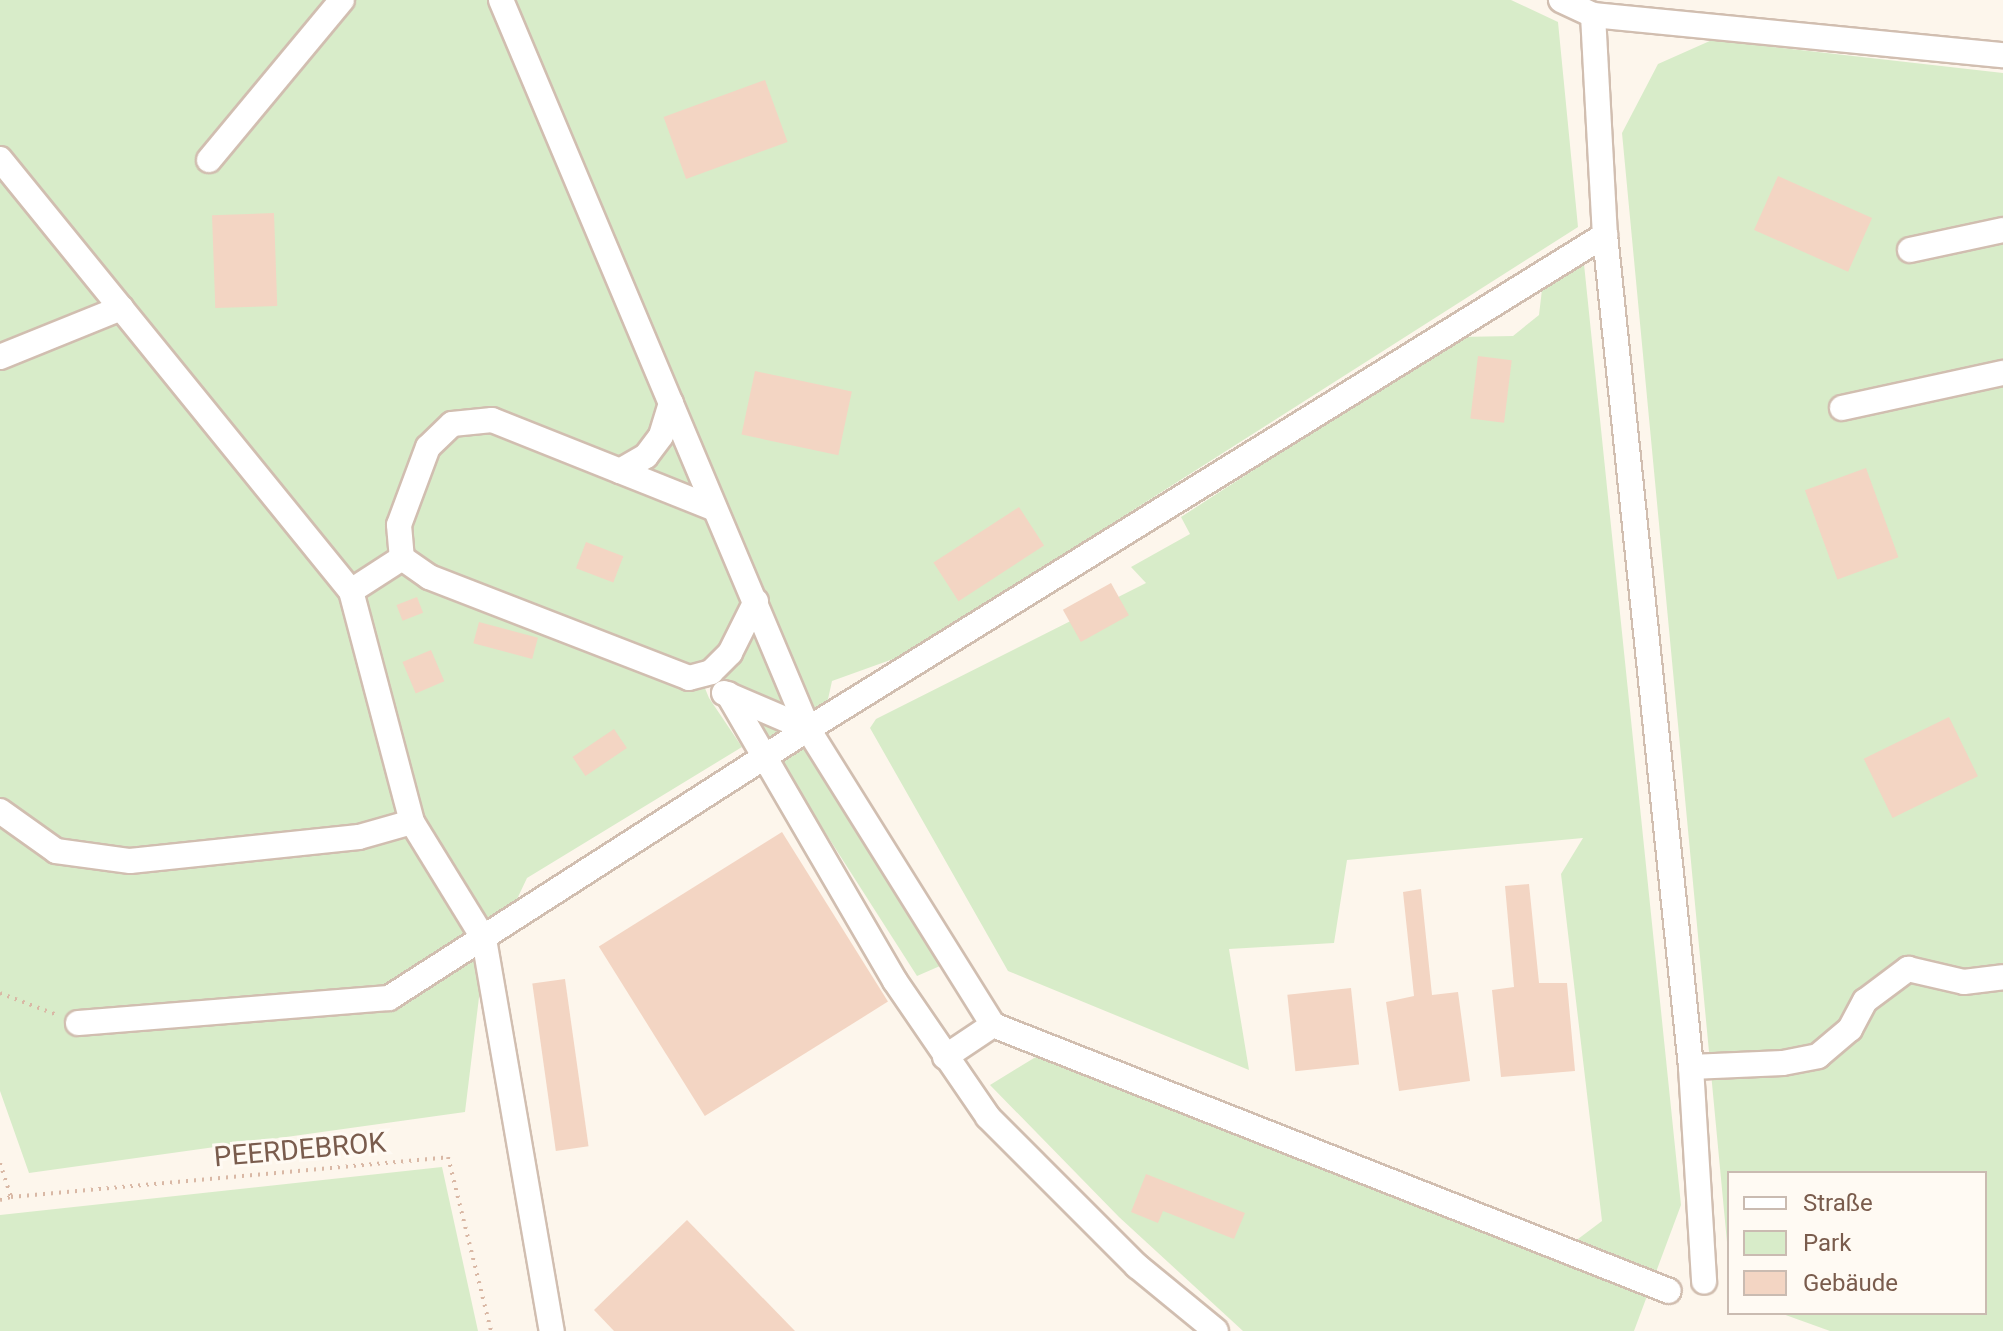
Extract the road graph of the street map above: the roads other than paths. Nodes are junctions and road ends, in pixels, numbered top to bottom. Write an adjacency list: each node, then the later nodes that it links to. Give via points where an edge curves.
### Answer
1 (342, 0): 7 (lane)
2 (501, 0): 14 (lane)
3 (1561, 0): 4 (lane)
4 (1593, 15): 5 (lane); 9 (lane)
5 (2003, 55)
6 (0, 159): 11 (lane)
7 (209, 160)
8 (2003, 230): 10 (lane)
9 (1605, 235): 23 (lane); 32 (lane)
10 (1910, 250)
11 (121, 308): 12 (lane); 19 (lane)
12 (0, 357)
13 (2003, 373): 15 (lane)
14 (671, 403): 16 (lane, via 661,436 646,456); 17 (lane)
15 (1842, 408)
16 (620, 471): 17 (lane); 18 (lane, via 492,420 452,424 428,447 399,525)
17 (715, 509): 20 (lane)
18 (402, 558): 19 (lane); 21 (lane, via 429,577)
19 (351, 591): 26 (lane)
20 (756, 601): 21 (lane, via 730,653 711,672); 23 (lane)
21 (689, 678): 22 (lane)
22 (728, 694): 23 (lane); 24 (lane)
23 (808, 729): 24 (lane); 30 (lane)
24 (762, 760): 27 (lane); 31 (lane)
25 (0, 811): 26 (lane, via 56,851 130,861 359,837)
26 (412, 822): 27 (lane)
27 (484, 939): 29 (lane, via 389,998); 35 (lane)
28 (2003, 977): 32 (lane, via 1964,982 1908,969 1865,1001 1850,1029 1818,1056)
29 (78, 1023)
30 (993, 1025): 31 (lane); 34 (lane)
31 (945, 1057): 36 (lane, via 988,1117 1137,1266)
32 (1691, 1067): 33 (lane)
33 (1704, 1282)
34 (1669, 1291)
35 (552, 1331)
36 (1216, 1331)

